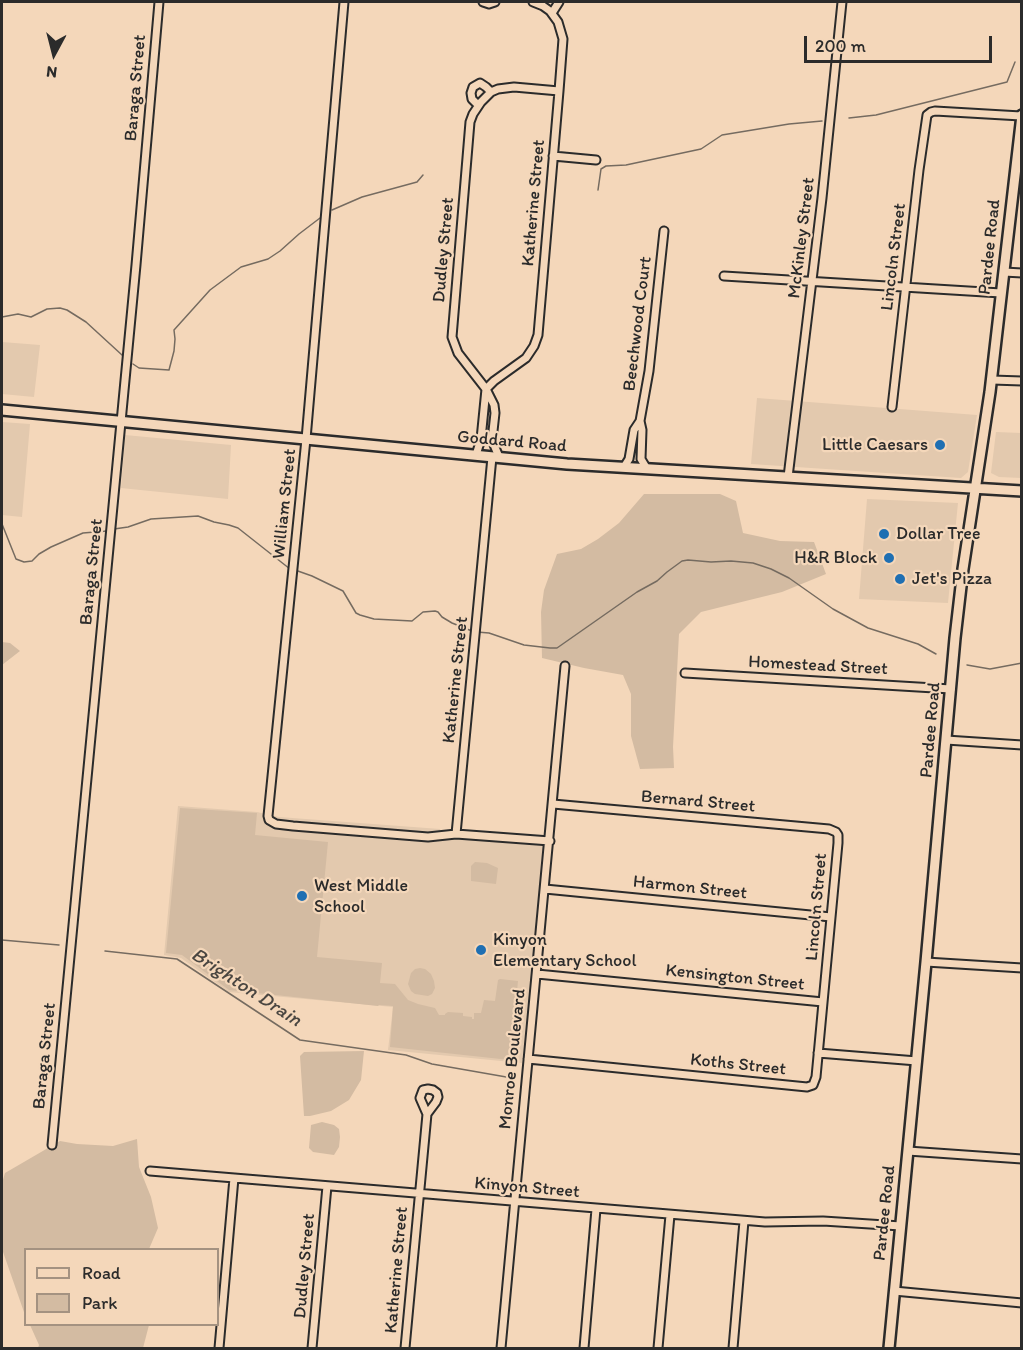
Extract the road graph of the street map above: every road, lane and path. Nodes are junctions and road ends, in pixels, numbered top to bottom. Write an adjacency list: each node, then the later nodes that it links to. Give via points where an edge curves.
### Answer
1 (159, 2): 28 (street, Baraga Street)
2 (344, 2): 29 (street, William Street)
3 (483, 2): 4 (street)
4 (495, 2)
5 (533, 2): 8 (street)
6 (559, 2): 8 (street)
7 (842, 2): 19 (street, McKinley Street)
8 (552, 13): 9 (street, Katherine Street, via 563,39)
9 (559, 91): 10 (street, Dudley Street, via 514,87); 13 (street, Katherine Street)
10 (491, 92): 11 (street, Dudley Street); 11 (street, Dudley Street, via 480,83 473,87 472,99)
11 (478, 105): 24 (street, Dudley Street, via 470,122 452,337 458,353)
12 (1021, 116): 16 (main road, Pardee Road); 20 (street, Lincoln Street, via 929,113 925,119)
13 (553, 156): 14 (street); 24 (street, Katherine Street, via 536,340 526,358)
14 (596, 160)
15 (664, 231): 27 (street, Beechwood Court)
16 (1004, 272): 17 (street); 21 (main road, Pardee Road)
17 (1022, 273)
18 (724, 276): 19 (street)
19 (811, 281): 20 (street); 34 (street, McKinley Street)
20 (906, 287): 21 (street); 25 (street, Lincoln Street)
21 (1001, 293): 22 (main road, Pardee Road)
22 (992, 380): 23 (street); 35 (main road, Pardee Road)
23 (1022, 381)
24 (486, 389): 30 (street); 31 (street, Katherine Street, via 495,412)
25 (892, 407)
26 (2, 410): 28 (main road, Goddard Road)
27 (640, 421): 32 (street, Beechwood Court); 33 (street, Beechwood Court, via 641,459)
28 (120, 422): 29 (main road, Goddard Road); 56 (street, Baraga Street)
29 (306, 439): 30 (main road, Goddard Road); 43 (street, William Street, via 269,820 276,824 428,837)
30 (476, 455): 31 (main road, Goddard Road)
31 (495, 457): 32 (main road, Goddard Road); 43 (street, Katherine Street)
32 (624, 467): 33 (main road, Goddard Road)
33 (646, 469): 34 (main road, Goddard Road)
34 (788, 477): 35 (main road, Goddard Road)
35 (976, 488): 36 (main road, Goddard Road); 39 (main road, Pardee Road)
36 (1022, 491)
37 (566, 666): 42 (street, Monroe Boulevard)
38 (684, 673): 39 (street, Homestead Street)
39 (951, 689): 40 (main road, Pardee Road)
40 (946, 740): 41 (street); 48 (main road, Pardee Road)
41 (1022, 745)
42 (553, 804): 44 (street, Bernard Street, via 829,829); 45 (street, Monroe Boulevard)
43 (456, 834): 45 (street)
44 (838, 835): 47 (street, Lincoln Street)
45 (550, 842): 46 (street, Monroe Boulevard)
46 (545, 889): 47 (street, Harmon Street); 50 (street, Monroe Boulevard)
47 (831, 917): 51 (street, Lincoln Street)
48 (926, 962): 49 (street); 54 (main road, Pardee Road)
49 (1022, 968)
50 (537, 974): 51 (street, Kensington Street); 53 (street, Monroe Boulevard)
51 (823, 1002): 52 (street, Lincoln Street)
52 (818, 1053): 53 (street, Koths Street, via 816,1080 807,1087); 54 (street)
53 (528, 1059): 63 (street, Monroe Boulevard)
54 (917, 1060): 57 (main road, Pardee Road)
55 (427, 1114): 62 (street, Katherine Street)
56 (52, 1145)
57 (908, 1151): 58 (street); 67 (main road, Pardee Road)
58 (1022, 1159)
59 (150, 1171): 60 (street, Kinyon Street)
60 (234, 1178): 61 (street, Kinyon Street); 70 (street)
61 (327, 1186): 62 (street, Kinyon Street); 71 (street, Dudley Street)
62 (420, 1194): 63 (street, Kinyon Street); 72 (street, Katherine Street)
63 (514, 1202): 64 (street, Kinyon Street); 73 (street, Monroe Boulevard)
64 (596, 1209): 65 (street, Kinyon Street); 74 (street)
65 (670, 1215): 66 (street, Kinyon Street); 75 (street)
66 (744, 1221): 67 (street, Kinyon Street); 76 (street)
67 (901, 1226): 68 (main road, Pardee Road)
68 (894, 1291): 69 (street); 77 (main road, Pardee Road)
69 (1022, 1303)
70 (219, 1348)
71 (312, 1348)
72 (405, 1348)
73 (501, 1348)
74 (584, 1348)
75 (658, 1348)
76 (733, 1348)
77 (889, 1348)

